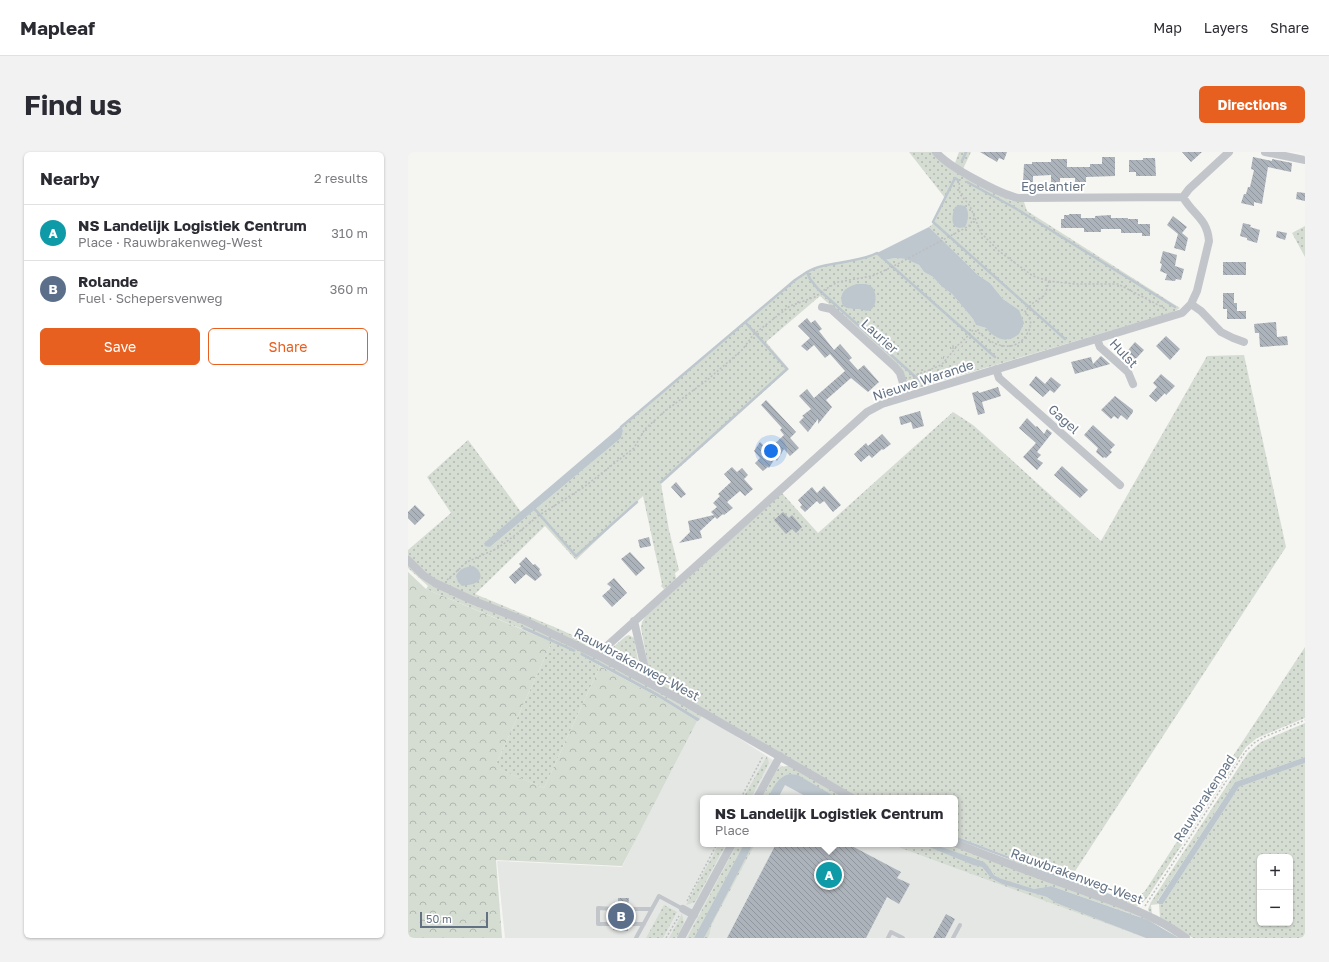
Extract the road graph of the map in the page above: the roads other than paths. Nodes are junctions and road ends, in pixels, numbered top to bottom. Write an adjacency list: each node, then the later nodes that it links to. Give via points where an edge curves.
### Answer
1 (936, 152): 5 (street, Egelantier, via 950,165 1018,198)
2 (1229, 152): 5 (street, via 1189,189)
3 (1265, 152): 4 (street)
4 (1305, 160)
5 (1184, 197): 6 (street, via 1209,232 1197,292)
6 (1191, 304): 8 (street, Nieuwe Warande, via 1182,313); 9 (street, via 1201,310 1221,332)
7 (822, 307): 12 (street, Laurier, via 831,309 895,367 900,373)
8 (1097, 339): 10 (street, Nieuwe Warande); 11 (street, Hulst, via 1100,347 1128,372)
9 (1244, 342)
10 (996, 369): 12 (street, Nieuwe Warande); 13 (street, Gagel, via 999,378)
11 (1133, 384)
12 (907, 396): 15 (street, Nieuwe Warande, via 867,412)
13 (1120, 485)
14 (408, 560): 16 (street, Rauwbrakenweg-West, via 423,575 440,586 523,620)
15 (634, 621): 16 (street, Nieuwe Warande); 17 (street)
16 (597, 655): 17 (street, Rauwbrakenweg-West)
17 (648, 682): 18 (street, Rauwbrakenweg-West)
18 (780, 756): 19 (street); 20 (street, Rauwbrakenweg-West)
19 (759, 795)
20 (847, 795)
21 (958, 844): 37 (street, Rauwbrakenweg-West, via 1141,912 1163,922)
22 (730, 847): 27 (street)
23 (614, 908): 28 (lane, via 598,908 598,924)
24 (628, 909): 25 (lane)
25 (652, 909): 26 (lane, via 659,896); 30 (lane)
26 (683, 909): 27 (street)
27 (694, 915): 33 (street)
28 (613, 924)
29 (628, 924): 30 (lane)
30 (644, 924): 32 (lane)
31 (960, 925): 36 (lane)
32 (636, 938)
33 (681, 938)
34 (888, 938): 35 (lane, via 891,932)
35 (902, 938)
36 (953, 938)
37 (1186, 938)

